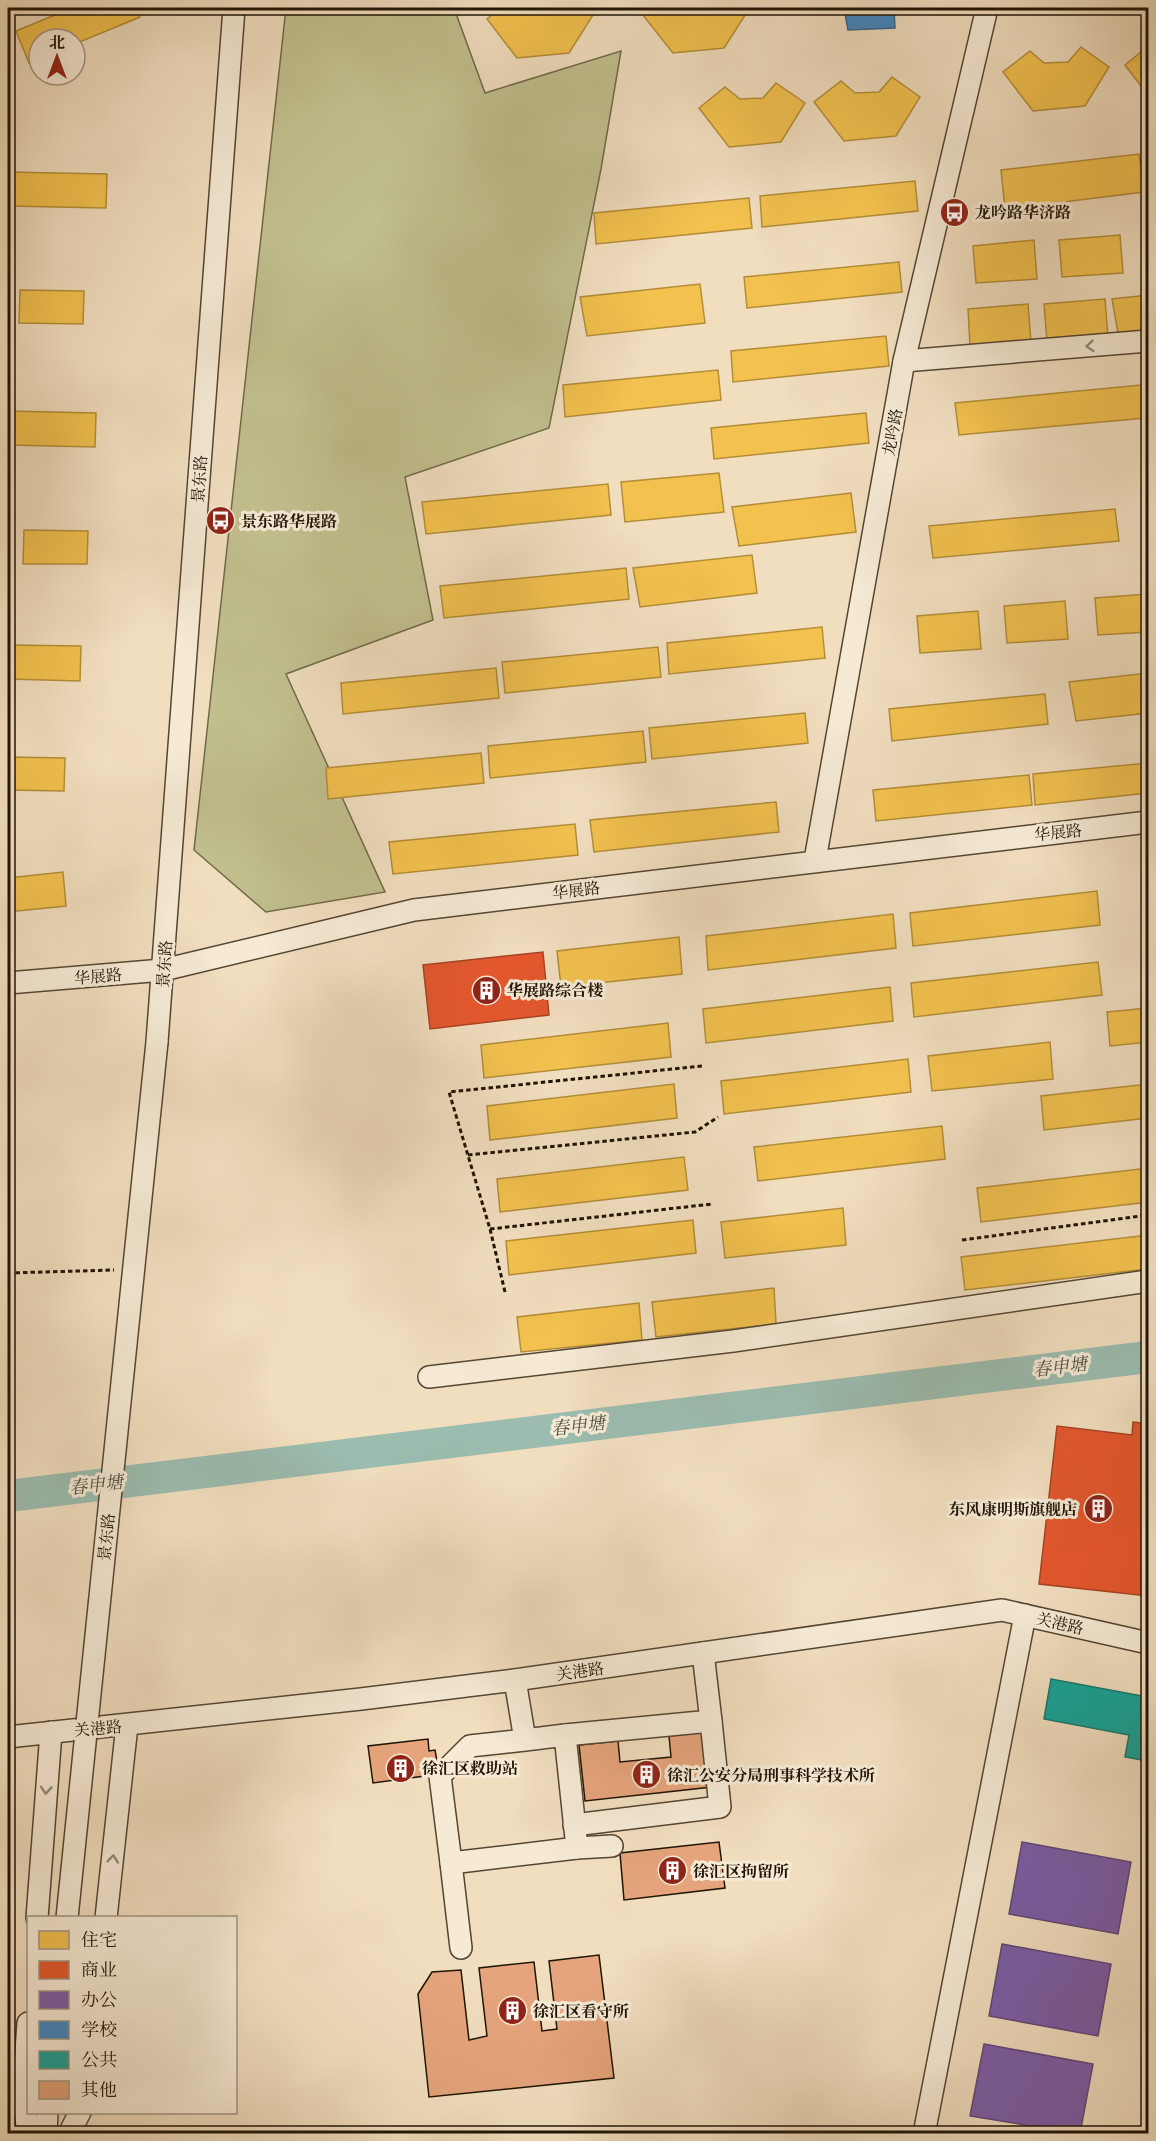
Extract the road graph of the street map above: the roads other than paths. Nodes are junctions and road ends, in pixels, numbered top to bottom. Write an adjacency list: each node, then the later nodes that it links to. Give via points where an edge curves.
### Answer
1 (234, 8): 7 (street, 景东路)
2 (987, 8): 4 (street, 龙吟路)
3 (1149, 341): 4 (street, one-way to 4)
4 (904, 361): 6 (street, 龙吟路)
5 (1149, 822): 6 (street, 华展路)
6 (815, 860): 7 (street, 华展路, via 414,910)
7 (163, 970): 8 (street, 华展路); 26 (street, 景东路, bridge)
8 (8, 983)
9 (1149, 1281): 10 (street, via 733,1341)
10 (429, 1377)
11 (1025, 1615): 12 (street, 关港路); 13 (street, 关港路, via 1002,1610); 35 (street)
12 (1149, 1643)
13 (703, 1653): 14 (street, 关港路); 15 (street)
14 (515, 1680): 16 (street, 关港路); 20 (street)
15 (711, 1720): 18 (street); 21 (street, via 720,1808)
16 (127, 1725): 17 (street, 关港路); 27 (street, one-way to 16)
17 (51, 1732): 19 (street, 关港路); 25 (street, one-way to 25)
18 (565, 1735): 20 (street); 21 (street)
19 (8, 1737)
20 (525, 1740): 24 (street, via 470,1746 440,1776)
21 (574, 1825): 23 (street)
22 (612, 1846): 23 (street)
23 (577, 1848): 24 (street)
24 (451, 1863): 28 (street)
25 (36, 1916)
26 (67, 1916)
27 (106, 1916)
28 (461, 1948)
29 (27, 2037): 32 (street, via 23,2094)
30 (47, 2114): 33 (street)
31 (79, 2114): 34 (street)
32 (27, 2133)
33 (46, 2133)
34 (69, 2133)
35 (924, 2133)

